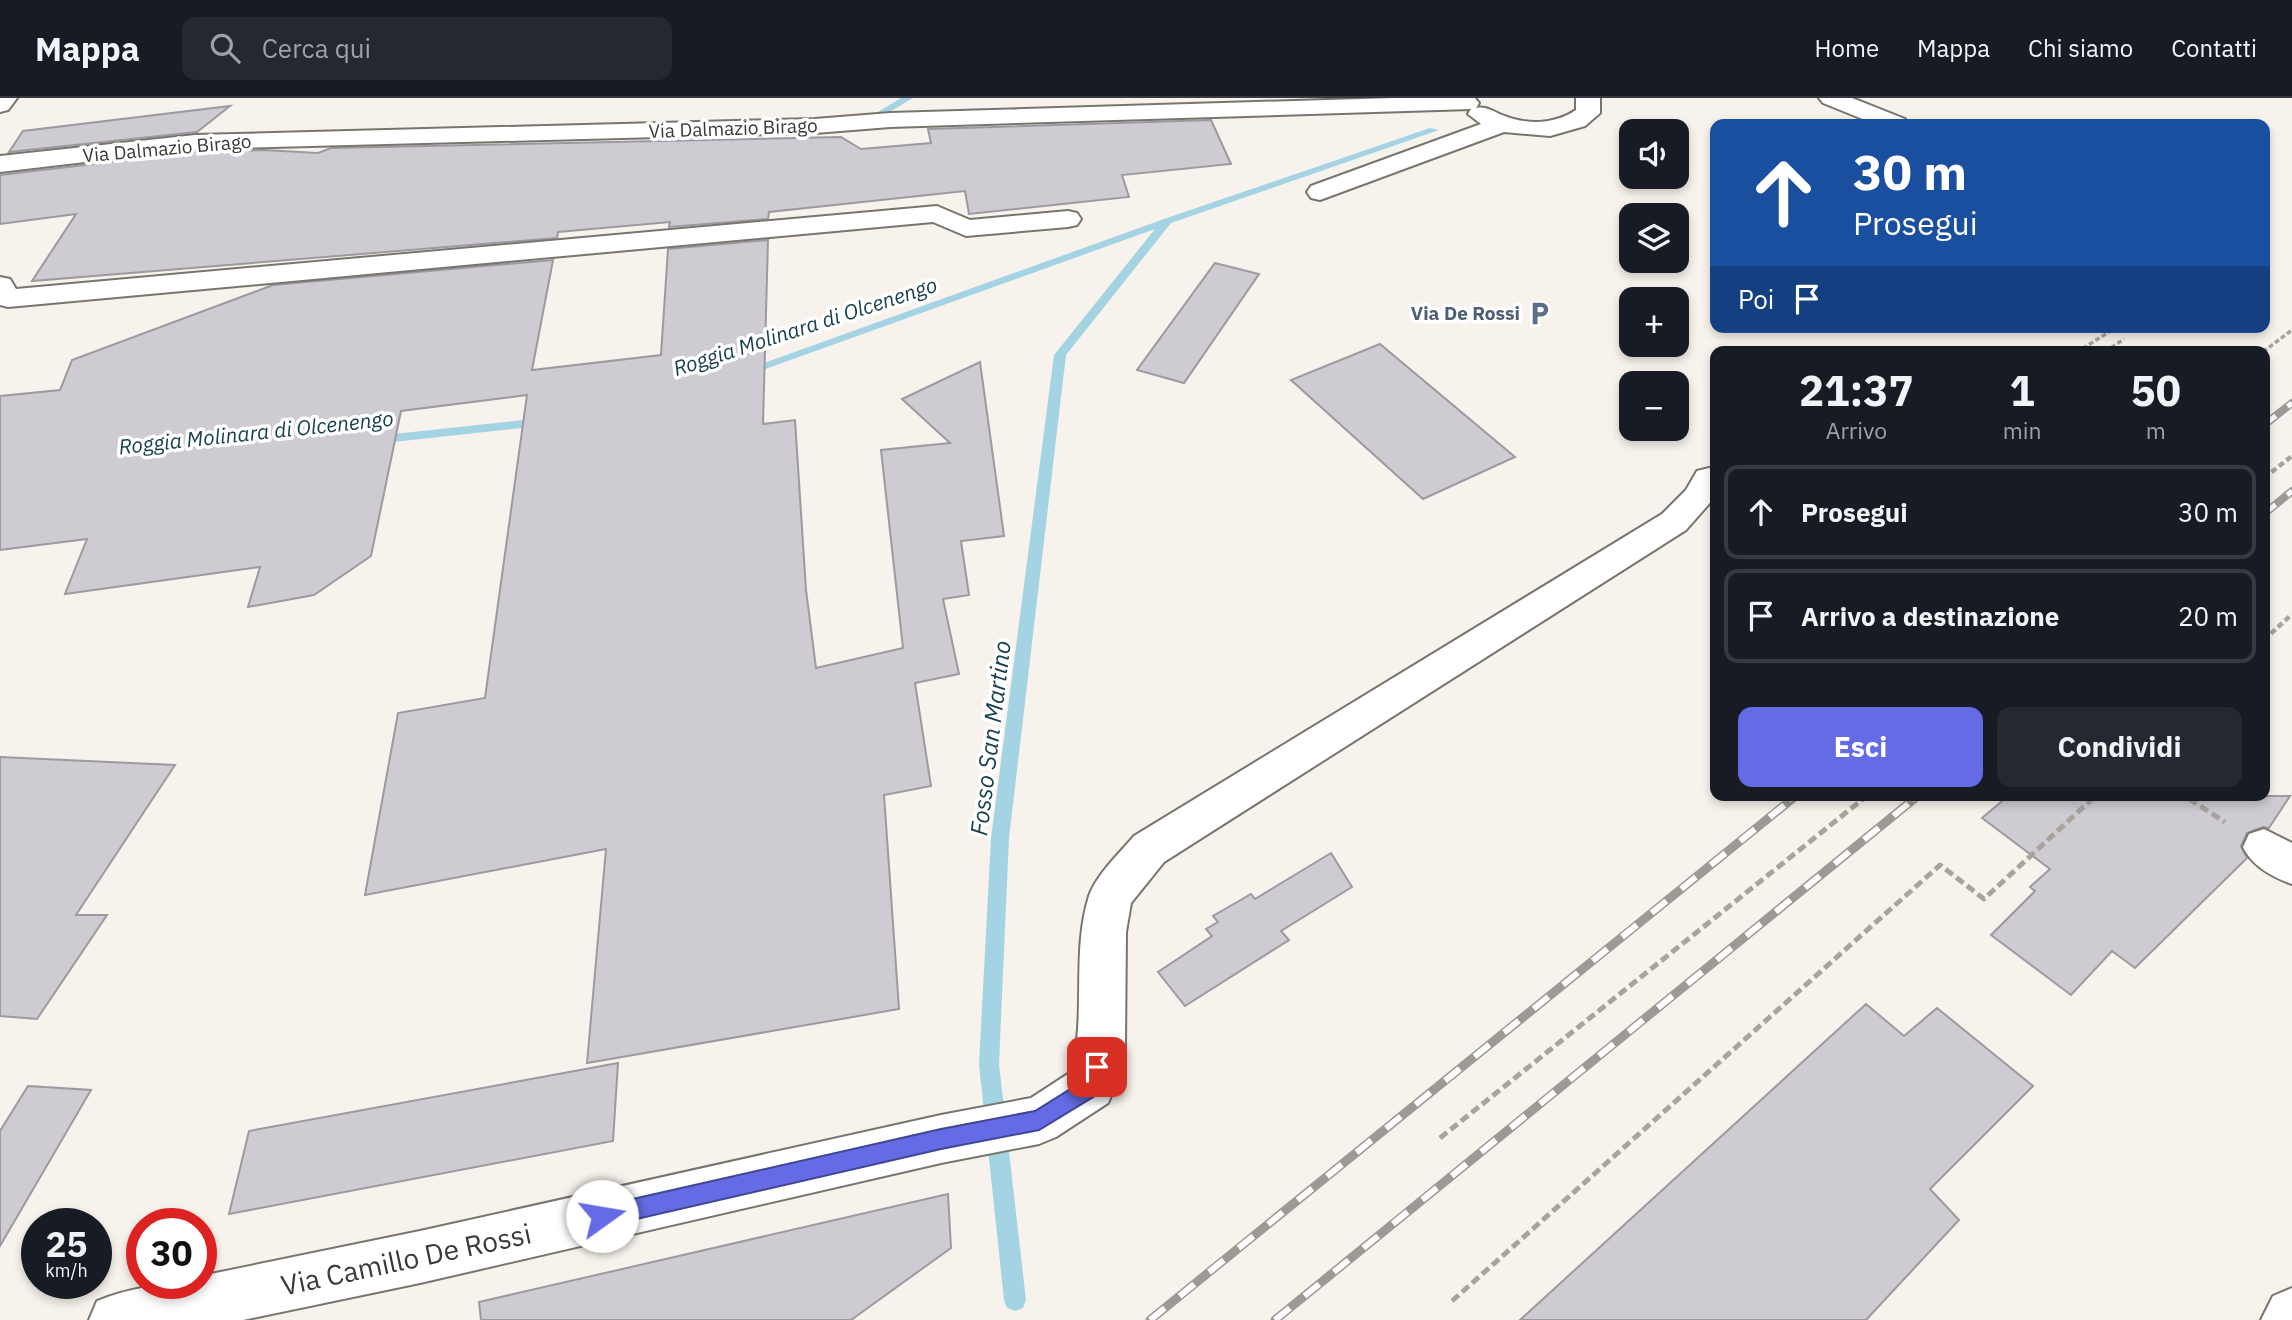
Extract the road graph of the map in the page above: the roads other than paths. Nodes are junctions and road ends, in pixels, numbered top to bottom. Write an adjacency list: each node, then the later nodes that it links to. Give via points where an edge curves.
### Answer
1 (5, 98): 5 (street)
2 (1588, 98): 10 (street, via 1588,113 1568,125 1537,129)
3 (1831, 98): 8 (street)
4 (1466, 101): 7 (street, Via Dalmazio Birago); 10 (street, via 1475,111)
5 (0, 105)
6 (1128, 105): 7 (street, Via Dalmazio Birago); 11 (street, Via Dalmazio Birago, via 890,120 819,115 195,142)
7 (1240, 110): 9 (street)
8 (1884, 119)
9 (1264, 123)
10 (1503, 124): 12 (street)
11 (0, 164)
12 (1320, 192)
13 (1068, 219): 14 (street, via 966,228 937,214 8,298)
14 (0, 285)
15 (1709, 479): 17 (street, Via Camillo De Rossi, via 1674,522 1149,849 1111,896 1104,932 1102,1046 1091,1087 1039,1120)
16 (2292, 1315): 18 (street)
17 (116, 1320)
18 (2288, 1320)

